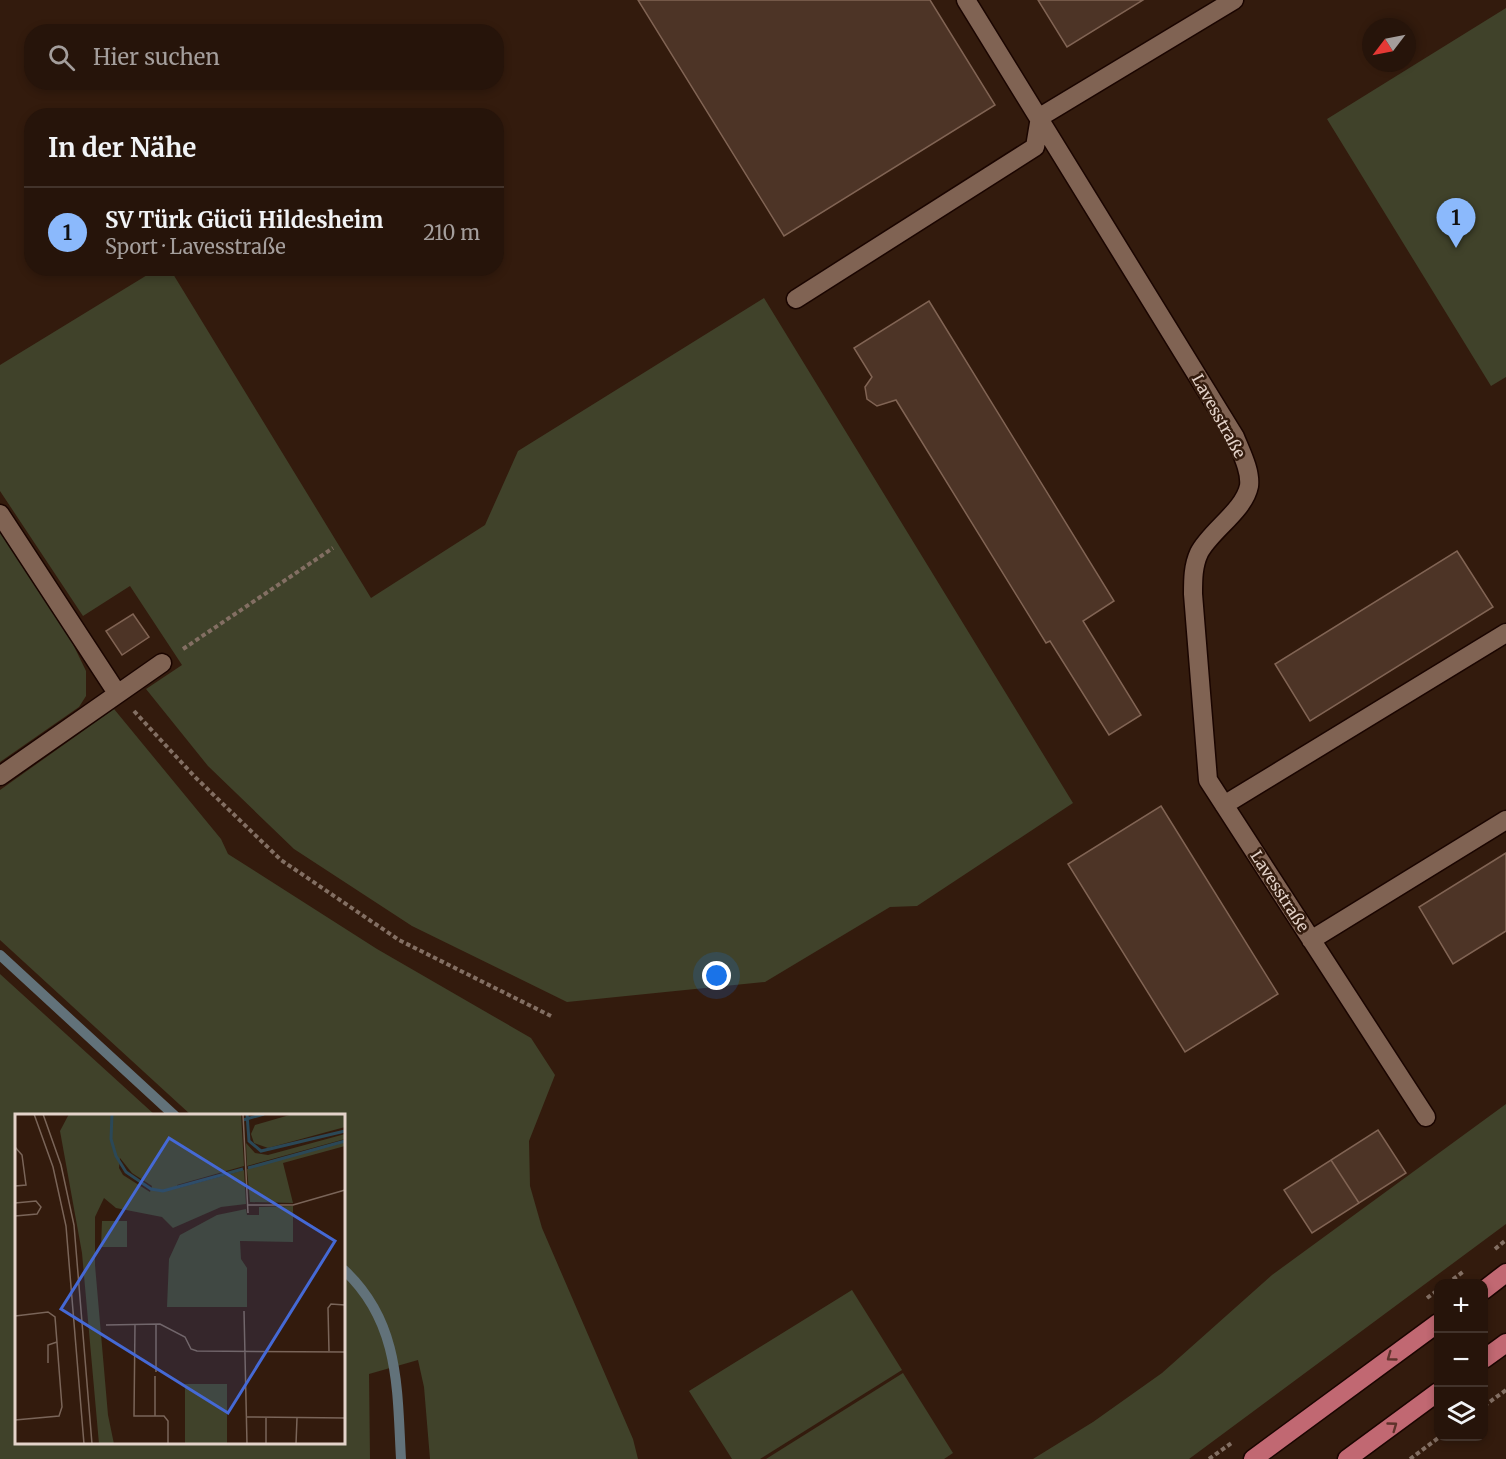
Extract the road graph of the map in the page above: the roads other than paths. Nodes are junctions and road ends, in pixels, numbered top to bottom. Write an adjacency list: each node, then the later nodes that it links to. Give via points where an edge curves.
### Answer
1 (966, 0): 3 (street, Lavesstraße)
2 (1234, 0): 3 (street)
3 (1040, 117): 4 (street, via 1035,147); 10 (street, Lavesstraße, via 1235,438 1246,464 1249,487 1199,553 1194,570 1208,780)
4 (796, 299)
5 (0, 514): 8 (street)
6 (1506, 633): 10 (street)
7 (162, 663): 8 (street)
8 (117, 693): 9 (street)
9 (0, 776)
10 (1224, 805): 12 (street, Lavesstraße)
11 (1506, 820): 12 (street)
12 (1311, 940): 13 (street, Lavesstraße)
13 (1426, 1117)
14 (1506, 1273): 15 (main road)
15 (1488, 1287)
16 (1434, 1326): 20 (main road, one-way to 20)
17 (1506, 1343): 18 (main road)
18 (1488, 1356)
19 (1434, 1395): 21 (main road, one-way to 19)
20 (1253, 1459)
21 (1347, 1459)

